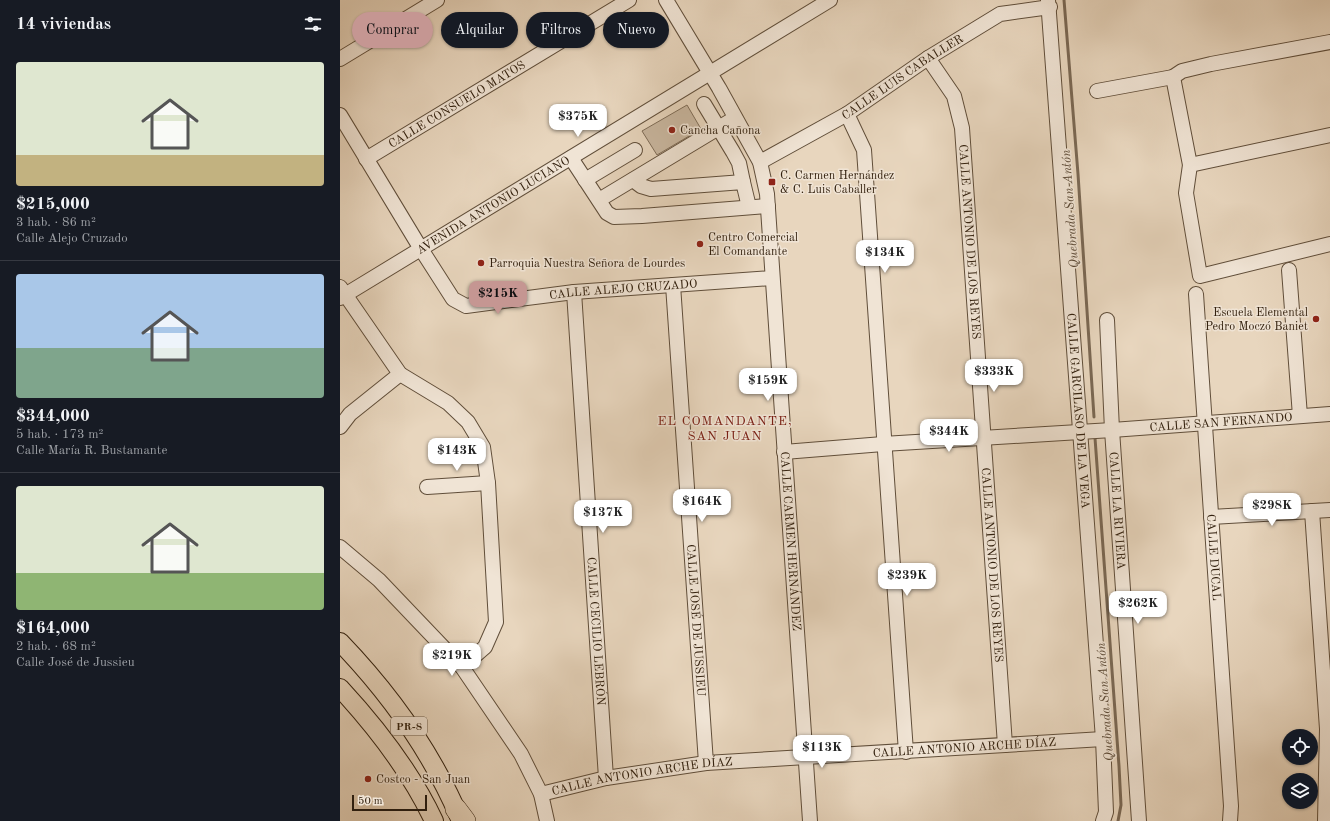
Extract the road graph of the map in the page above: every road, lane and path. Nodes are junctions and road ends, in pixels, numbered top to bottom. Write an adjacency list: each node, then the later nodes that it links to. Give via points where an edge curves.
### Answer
1 (437, 0): 8 (street)
2 (629, 0): 20 (street, CALLE CONSUELO MATOS)
3 (666, 0): 9 (street, CALLE CARMEN HERNÁNDEZ)
4 (830, 0): 9 (street, AVENIDA ANTONIO LUCIANO)
5 (1049, 4): 7 (street, CALLE LUIS CABALLER, via 1000,14); 44 (street, CALLE GARCILASO DE LA VEGA)
6 (1330, 42): 10 (street, via 1211,64 1182,71)
7 (928, 58): 13 (street, CALLE LUIS CABALLER); 45 (street, CALLE ANTONIO DE LOS REYES, via 954,96 962,128)
8 (340, 59)
9 (710, 73): 15 (street, CALLE CARMEN HERNÁNDEZ); 19 (street, AVENIDA ANTONIO LUCIANO)
10 (1173, 77): 11 (street); 22 (street)
11 (1097, 90)
12 (704, 104): 16 (street)
13 (847, 114): 21 (street, CALLE LUIS CABALLER); 46 (street, via 864,150)
14 (340, 115): 20 (street, CALLE ALEJO CRUZADO)
15 (736, 118): 16 (street); 21 (street, CALLE CARMEN HERNÁNDEZ)
16 (719, 128): 24 (street); 25 (street, via 738,163)
17 (1330, 135): 22 (street)
18 (635, 150): 23 (street)
19 (571, 158): 23 (street); 30 (street, AVENIDA ANTONIO LUCIANO)
20 (366, 159): 30 (street, CALLE ALEJO CRUZADO)
21 (760, 162): 27 (street, CALLE CARMEN HERNÁNDEZ)
22 (1190, 164): 29 (street, via 1186,193 1200,276)
23 (585, 180): 26 (street)
24 (633, 180): 25 (street, via 651,189); 26 (street)
25 (743, 182): 28 (street)
26 (599, 200): 28 (street, via 607,214 614,217)
27 (768, 206): 28 (street); 32 (street, CALLE CARMEN HERNÁNDEZ)
28 (749, 208)
29 (1330, 244)
30 (421, 249): 34 (street, CALLE ALEJO CRUZADO, via 453,298 466,306); 35 (street, AVENIDA ANTONIO LUCIANO)
31 (1289, 270): 40 (street)
32 (772, 278): 33 (street, CALLE ALEJO CRUZADO); 47 (street, CALLE CARMEN HERNÁNDEZ)
33 (673, 285): 34 (street, CALLE ALEJO CRUZADO); 61 (street, CALLE JOSÉ DE JUSSIEU)
34 (574, 292): 62 (street, CALLE CECILIO LEBRÓN)
35 (342, 293): 38 (street)
36 (1196, 294): 41 (street, CALLE DUCAL)
37 (1107, 320): 43 (street, CALLE LA RIVIERA)
38 (400, 374): 42 (street, via 350,414); 48 (street, via 448,403 468,422 483,446)
39 (1330, 414): 40 (street, CALLE SAN FERNANDO)
40 (1300, 416): 41 (street, CALLE SAN FERNANDO)
41 (1206, 422): 43 (street, CALLE SAN FERNANDO); 52 (street, CALLE DUCAL)
42 (340, 427)
43 (1112, 430): 44 (street, CALLE SAN FERNANDO); 69 (street, CALLE LA RIVIERA)
44 (1081, 432): 45 (street, CALLE SAN FERNANDO); 57 (street, CALLE GARCILASO DE LA VEGA)
45 (984, 438): 46 (street, CALLE SAN FERNANDO); 58 (street, CALLE ANTONIO DE LOS REYES)
46 (883, 444): 47 (street, CALLE SAN FERNANDO); 59 (street)
47 (784, 452): 60 (street, CALLE CARMEN HERNÁNDEZ)
48 (488, 483): 49 (street); 55 (street, via 496,622 485,647)
49 (426, 487)
50 (1330, 510): 51 (street)
51 (1312, 511): 52 (street); 71 (street, via 1327,729)
52 (1211, 517): 70 (street, CALLE DUCAL)
53 (340, 547): 55 (street, via 379,580)
54 (340, 642): 64 (main road, PR-8, via 384,692 408,725)
55 (462, 667): 63 (street, via 521,754)
56 (340, 688): 65 (main road, PR-8, via 396,756)
57 (1103, 739): 58 (street, CALLE ANTONIO ARCHE DÍAZ); 68 (street, CALLE GARCILASO DE LA VEGA, via 1106,812)
58 (1004, 745): 59 (street, CALLE ANTONIO ARCHE DÍAZ)
59 (906, 752): 60 (street, CALLE ANTONIO ARCHE DÍAZ)
60 (806, 756): 61 (street, CALLE ANTONIO ARCHE DÍAZ); 67 (street, CALLE CARMEN HERNÁNDEZ)
61 (706, 763): 62 (street, CALLE ANTONIO ARCHE DÍAZ)
62 (606, 778): 63 (street, CALLE ANTONIO ARCHE DÍAZ)
63 (541, 794): 66 (street)
64 (460, 817)
65 (433, 820)
66 (547, 821)
67 (810, 821)
68 (1103, 821)
69 (1139, 821)
70 (1230, 821)
71 (1325, 821)

